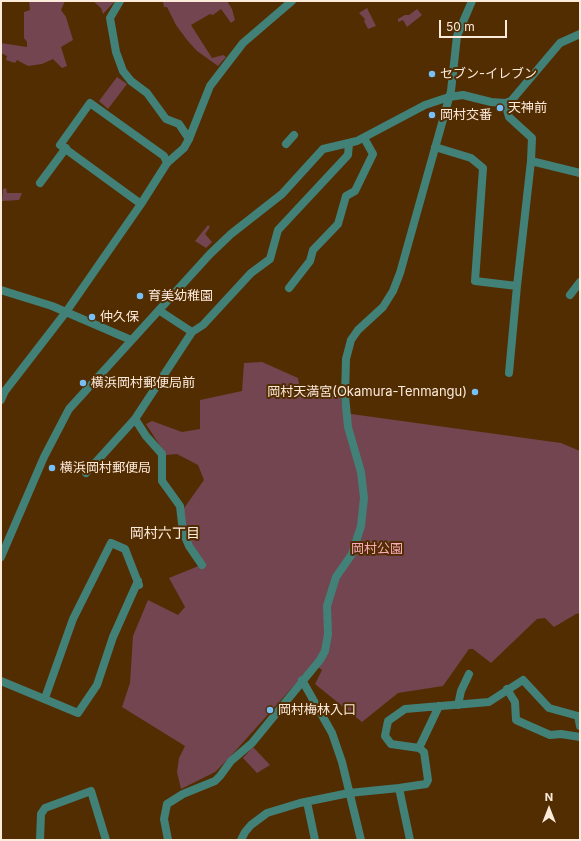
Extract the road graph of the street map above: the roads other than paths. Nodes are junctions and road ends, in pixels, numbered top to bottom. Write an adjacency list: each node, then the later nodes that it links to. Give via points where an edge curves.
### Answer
1 (120, 1): 9 (street, via 110,18 116,52 123,71 131,81 148,93 166,119 179,124)
2 (292, 1): 9 (street, via 243,43 210,86)
3 (472, 1): 5 (street, via 456,36)
4 (580, 34): 6 (street, via 560,43 511,101)
5 (449, 97): 6 (street, via 463,95); 8 (street, via 425,105); 12 (street)
6 (505, 103): 14 (street, via 509,117 532,138)
7 (294, 136): 10 (street)
8 (364, 138): 11 (street); 21 (street, via 373,154 355,190 346,196 338,224 313,250 310,260)
9 (189, 139): 15 (street, via 184,148)
10 (286, 144)
11 (349, 144): 24 (street, via 323,149 282,194 226,239); 26 (street, via 348,155 278,230 270,259 251,273 203,325)
12 (435, 147): 20 (street, via 472,158 483,168 475,281); 36 (street, via 393,290 383,307 351,340 346,358 344,381 348,427 363,480 362,526 352,554 336,577 327,606 328,634 325,651)
13 (66, 148): 15 (street, via 60,145 90,103 164,156); 17 (street); 18 (street)
14 (531, 161): 16 (street); 20 (street)
15 (167, 163): 18 (street)
16 (580, 173)
17 (40, 183)
18 (141, 204): 25 (street)
19 (580, 282): 23 (street)
20 (517, 286): 28 (street)
21 (289, 288)
22 (1, 290): 25 (street)
23 (570, 295)
24 (160, 311): 26 (street); 27 (street)
25 (66, 312): 27 (street); 29 (street, via 5,391)
26 (192, 332): 30 (street)
27 (131, 340): 32 (street, via 69,409 44,457)
28 (509, 373)
29 (1, 400)
30 (135, 419): 31 (street); 33 (street, via 162,454 162,481 180,506 183,532)
31 (86, 473)
32 (1, 557)
33 (202, 565)
34 (469, 674): 39 (street)
35 (1, 680): 38 (street)
36 (302, 680): 45 (street, via 332,734); 49 (street, via 252,743 234,758 220,776 167,804 164,819)
37 (507, 689): 39 (street, via 490,702); 41 (street, via 523,680 549,708 578,716); 42 (street, via 515,702 516,720 550,734)
38 (45, 698): 38 (street, via 73,619 111,542 124,549 139,584 113,637 97,685 78,713)
39 (458, 705): 40 (street)
40 (439, 706): 43 (street); 43 (street, via 405,709 388,721 385,736 391,744)
41 (580, 726)
42 (580, 737)
43 (419, 748): 44 (street, via 424,752 428,780 426,784)
44 (400, 788): 45 (street); 53 (street)
45 (349, 793): 46 (street); 52 (street)
46 (307, 802): 50 (street, via 266,813 244,832); 51 (street)
47 (40, 840): 48 (street, via 41,814 45,808 91,791)
48 (106, 840)
49 (168, 840)
50 (241, 840)
51 (315, 840)
52 (361, 840)
53 (410, 840)

